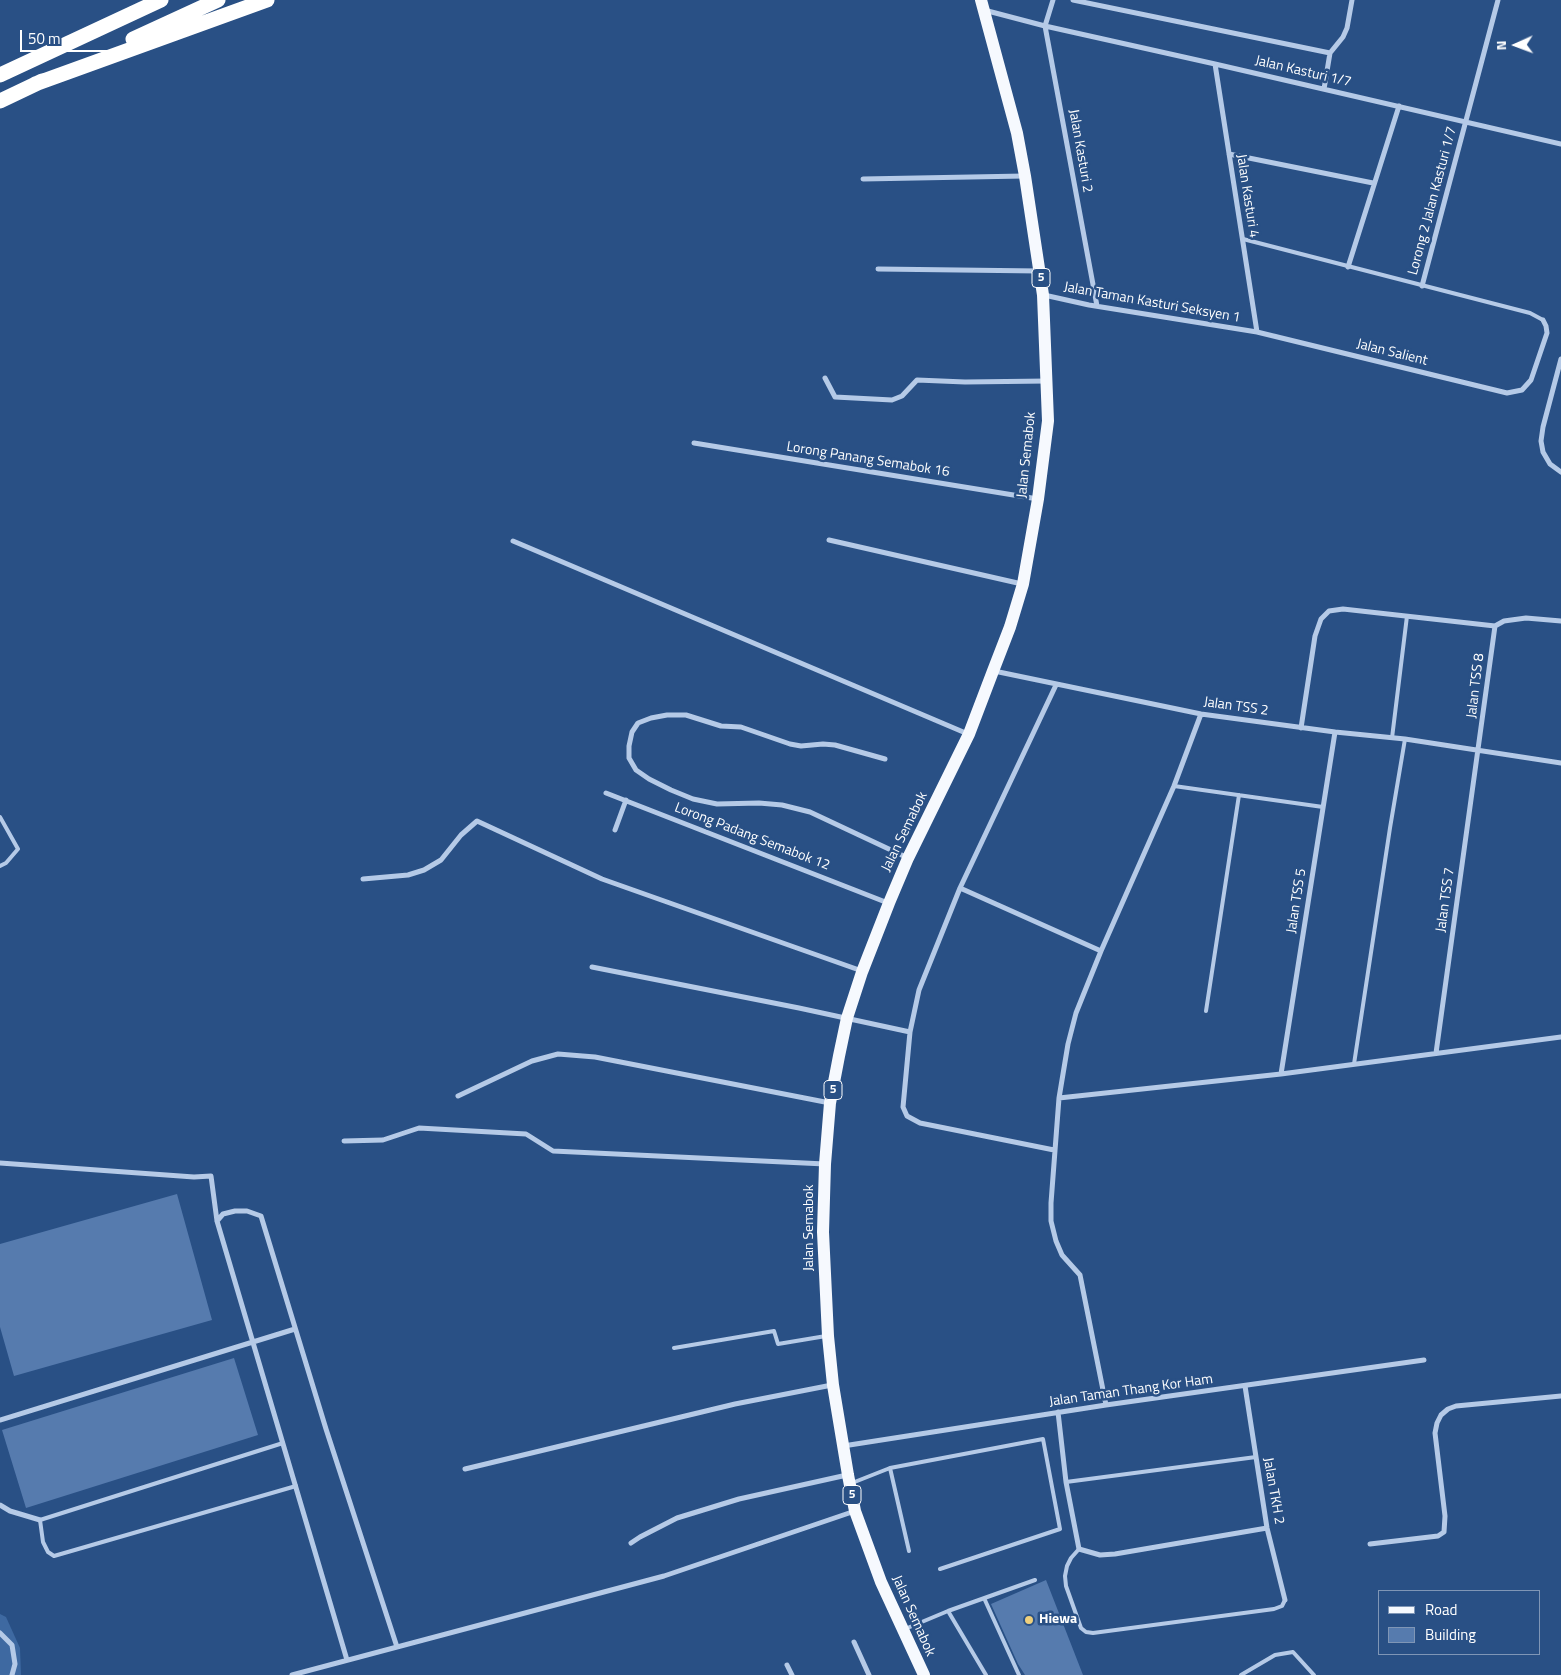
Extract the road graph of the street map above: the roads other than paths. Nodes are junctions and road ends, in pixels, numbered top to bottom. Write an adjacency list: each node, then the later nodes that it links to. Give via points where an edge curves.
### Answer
1 (136, 0): 12 (highway)
2 (161, 0): 12 (highway)
3 (218, 0): 15 (highway)
4 (267, 0): 15 (highway)
5 (1053, 0): 10 (street, Jalan Kasturi 2)
6 (1073, 0): 11 (street, Jalan Kasturi 1/7)
7 (1352, 0): 11 (street, via 1347,28)
8 (1498, 0): 19 (street, Lorong 2 Jalan Kasturi 1/7)
9 (983, 5): 10 (street, Jalan Kasturi 1/7); 22 (main road, Jalan Semabok / 5)
10 (1046, 26): 13 (street, Jalan Kasturi 1/7); 31 (street, Jalan Kasturi 2)
11 (1330, 53): 16 (street)
12 (28, 62): 14 (highway)
13 (1215, 64): 16 (street, Jalan Kasturi 1/7); 21 (street, Jalan Kasturi 4)
14 (0, 75)
15 (34, 84): 17 (highway)
16 (1324, 89): 18 (street, Jalan Kasturi 1/7)
17 (0, 101)
18 (1399, 106): 19 (street, Jalan Kasturi 1/7); 24 (street)
19 (1466, 122): 20 (street, Jalan Kasturi 1/7); 29 (street, Lorong 2 Jalan Kasturi 1/7)
20 (1561, 144)
21 (1229, 154): 24 (street); 25 (street, Jalan Kasturi 4)
22 (1025, 176): 23 (street); 28 (main road, Jalan Semabok / 5)
23 (863, 179)
24 (1374, 184): 26 (street)
25 (1243, 239): 26 (lane); 33 (street, Jalan Kasturi 4)
26 (1348, 267): 29 (lane)
27 (878, 269): 28 (street)
28 (1040, 271): 30 (main road, Jalan Semabok / 5)
29 (1422, 286): 32 (lane, via 1530,313)
30 (1043, 295): 31 (street, Jalan Taman Kasturi Seksyen 1); 36 (main road, Jalan Semabok / 5)
31 (1097, 306): 33 (street, Jalan Taman Kasturi Seksyen 1)
32 (1543, 320): 33 (street, Jalan Salient, via 1547,333 1531,380 1522,390 1507,393)
33 (1257, 332)
34 (1561, 359): 38 (street, via 1542,441 1543,452 1550,464)
35 (825, 378): 36 (street, via 835,397 892,400 902,396 917,380)
36 (1048, 381): 39 (main road, Jalan Semabok / 5, via 1048,421)
37 (694, 443): 39 (street, Lorong Panang Semabok 16)
38 (1560, 471)
39 (1038, 499): 42 (main road, Jalan Semabok / 5)
40 (829, 540): 42 (street)
41 (513, 541): 51 (street)
42 (1023, 584): 46 (main road, Jalan Semabok / 5)
43 (1407, 615): 45 (street); 49 (street, via 1343,609 1329,611 1320,618); 52 (lane)
44 (1561, 622): 45 (street, via 1526,618 1504,621)
45 (1495, 626): 54 (street, Jalan TSS 8)
46 (993, 671): 47 (street, Jalan TSS 2); 51 (main road, Jalan Semabok / 5)
47 (1056, 685): 48 (street, Jalan TSS 2); 67 (street)
48 (1201, 714): 49 (street, Jalan TSS 2); 57 (street)
49 (1301, 728): 50 (street, Jalan TSS 2)
50 (1336, 732): 52 (street, Jalan TSS 2); 61 (street, Jalan TSS 5)
51 (969, 734): 64 (main road, Jalan Semabok / 5)
52 (1392, 738): 53 (street, Jalan TSS 2)
53 (1405, 739): 54 (street, Jalan TSS 2); 77 (lane)
54 (1479, 750): 56 (street, Jalan TSS 2); 76 (street, Jalan TSS 7)
55 (885, 759): 64 (street, via 836,746 790,744 742,727 720,726 686,715 667,715 638,723 629,746 629,758 636,770 671,790 717,804 760,803 810,812)
56 (1561, 763)
57 (1174, 786): 59 (lane); 69 (street)
58 (606, 793): 60 (street, Lorong Padang Semabok 12)
59 (1238, 795): 61 (lane); 72 (lane)
60 (626, 800): 63 (street); 68 (street, Lorong Padang Semabok 12)
61 (1323, 808): 78 (street, Jalan TSS 5)
62 (0, 817): 65 (lane, via 18,849)
63 (615, 830)
64 (908, 858): 68 (main road, Jalan Semabok / 5)
65 (0, 866)
66 (363, 879): 71 (street, via 408,875 424,870 441,860 477,821 602,879)
67 (960, 888): 69 (street); 74 (street, via 919,990)
68 (888, 903): 71 (main road, Jalan Semabok / 5)
69 (1101, 951): 80 (street, via 1076,1013)
70 (592, 967): 73 (street)
71 (862, 972): 73 (main road, Jalan Semabok / 5)
72 (1206, 1011)
73 (848, 1018): 74 (street); 81 (main road, Jalan Semabok / 5)
74 (910, 1032): 83 (street, via 903,1107 907,1116 920,1123)
75 (1561, 1037): 76 (street)
76 (1436, 1053): 77 (street)
77 (1354, 1064): 78 (street)
78 (1282, 1074): 80 (street)
79 (458, 1096): 81 (street, via 532,1061 558,1054 595,1057)
80 (1059, 1098): 83 (street)
81 (830, 1104): 85 (main road, Jalan Semabok / 5)
82 (344, 1141): 85 (street, via 384,1140 419,1128 526,1134 553,1151)
83 (1054, 1150): 95 (street, via 1051,1222 1062,1255 1080,1275)
84 (0, 1163): 86 (street, via 211,1176)
85 (825, 1164): 88 (main road, Jalan Semabok / 5, via 823,1232)
86 (217, 1221): 87 (street, via 223,1214 235,1211 261,1216); 89 (street)
87 (295, 1329): 89 (street); 122 (street)
88 (828, 1336): 90 (lane, via 778,1344 774,1331); 92 (main road, Jalan Semabok / 5)
89 (253, 1341): 97 (street); 98 (street)
90 (674, 1348)
91 (1424, 1360): 93 (street, Jalan Taman Thang Kor Ham)
92 (833, 1385): 99 (main road, Jalan Semabok / 5); 102 (street, via 735,1404)
93 (1245, 1386): 95 (street, Jalan Taman Thang Kor Ham); 100 (street, Jalan TKH 2)
94 (1561, 1396): 111 (street, via 1448,1409 1441,1415 1435,1433 1444,1532 1438,1536)
95 (1106, 1405): 96 (street, Jalan Taman Thang Kor Ham)
96 (1058, 1412): 99 (street, Jalan Taman Thang Kor Ham); 104 (street)
97 (0, 1420)
98 (283, 1442): 105 (street); 108 (lane)
99 (842, 1446): 103 (main road, Jalan Semabok / 5)
100 (1256, 1457): 104 (lane); 109 (street, Jalan TKH 2)
101 (890, 1468): 103 (lane); 113 (lane); 114 (lane, via 1044,1439 1060,1529)
102 (465, 1469)
103 (849, 1479): 107 (main road, Jalan Semabok / 5); 110 (street, via 739,1499 677,1518)
104 (1066, 1482): 112 (street)
105 (296, 1486): 108 (lane, via 54,1556 43,1542); 123 (street)
106 (0, 1505): 108 (street)
107 (855, 1511): 119 (main road, Jalan Semabok / 5); 122 (street, via 664,1576)
108 (40, 1520)
109 (1267, 1528): 112 (street, via 1115,1554 1100,1555); 117 (street, Jalan TKH 2)
110 (631, 1543)
111 (1370, 1544)
112 (1080, 1549): 117 (lane, via 1071,1558 1065,1576 1080,1628 1086,1632 1274,1609 1282,1606)
113 (909, 1551)
114 (940, 1569)
115 (1035, 1580): 116 (lane)
116 (984, 1598): 118 (lane); 131 (lane)
117 (1285, 1600)
118 (948, 1611): 119 (lane); 130 (lane)
119 (903, 1630): 125 (main road, Jalan Semabok / 5)
120 (0, 1633): 126 (street, via 12,1645 15,1664)
121 (854, 1642): 129 (street)
122 (397, 1647): 123 (street)
123 (347, 1660): 127 (street)
124 (787, 1665): 128 (street)
125 (920, 1674)
126 (12, 1675)
127 (292, 1675)
128 (792, 1675)
129 (869, 1675)
130 (986, 1675)
131 (1019, 1675)
132 (1241, 1675): 133 (lane, via 1275,1655 1293,1652)
133 (1314, 1675)

